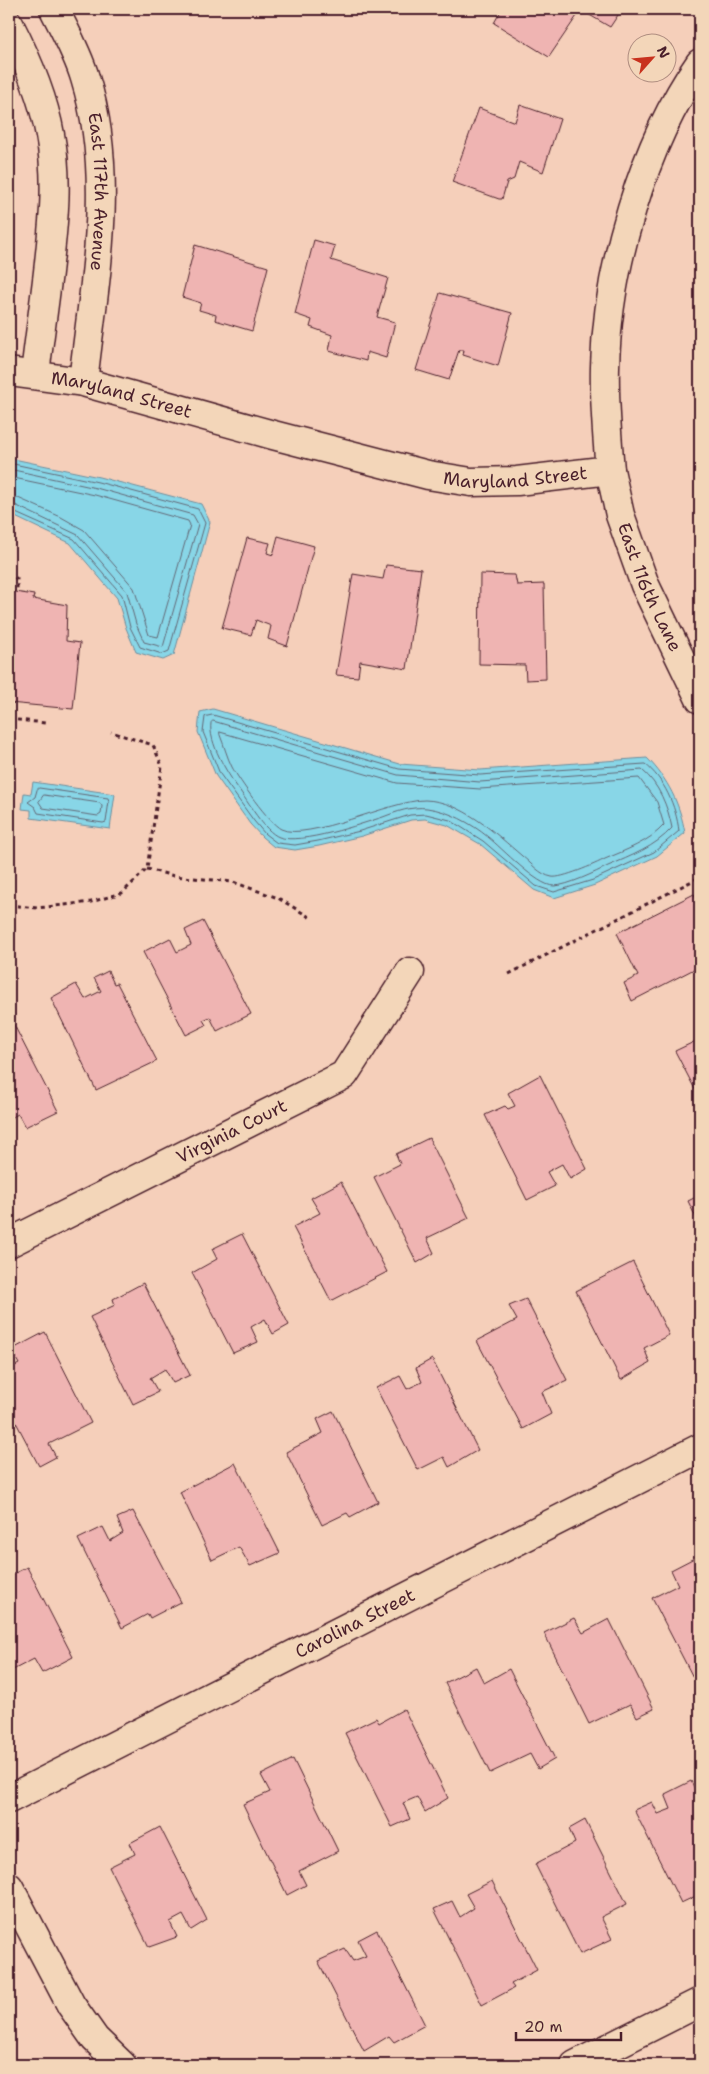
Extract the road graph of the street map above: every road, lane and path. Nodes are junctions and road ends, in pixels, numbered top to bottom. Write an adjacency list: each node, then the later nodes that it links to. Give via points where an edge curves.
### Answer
1 (54, 9): 5 (street, East 117th Avenue, via 85,77 93,108 102,186 101,227)
2 (9, 24): 4 (street, via 41,98 55,178 54,217)
3 (700, 63): 6 (street, Maryland Street, via 666,123 644,174 626,229 613,287 604,367)
4 (22, 373): 5 (street, Maryland Street)
5 (83, 382): 6 (street, Maryland Street, via 428,475 471,482)
6 (610, 470): 9 (street, East 116th Lane, via 620,515 645,585)
7 (9, 572): 8 (path, via 17,579)
8 (18, 592)
9 (700, 699)
10 (9, 719): 11 (path)
11 (45, 723)
12 (111, 732): 13 (path, via 153,745 162,766)
13 (147, 869): 15 (path, via 122,893 90,902 37,908); 16 (path, via 174,876 233,882 278,898)
14 (700, 877): 18 (path)
15 (9, 905)
16 (311, 918)
17 (410, 972): 19 (street, Virginia Court, via 344,1075)
18 (509, 974)
19 (9, 1243)
20 (700, 1448): 21 (street, Carolina Street)
21 (9, 1799)
22 (9, 1887): 24 (street, via 71,2005 95,2039)
23 (700, 2002): 25 (street)
24 (122, 2065)
25 (574, 2065)

